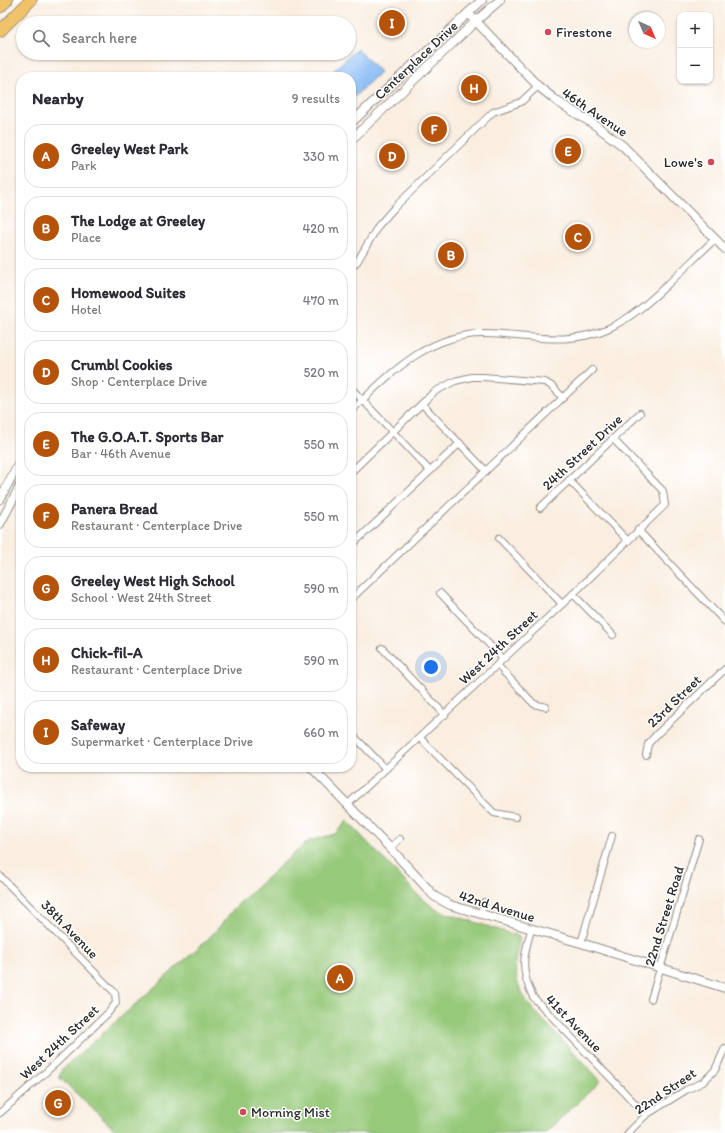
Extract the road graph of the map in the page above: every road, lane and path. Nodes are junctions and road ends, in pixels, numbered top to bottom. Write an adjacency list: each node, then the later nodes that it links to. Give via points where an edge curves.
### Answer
1 (6, 0): 5 (highway)
2 (31, 0): 8 (highway)
3 (482, 0): 6 (street, Centerplace Drive)
4 (500, 0): 7 (street, Centerplace Drive)
5 (0, 7)
6 (468, 13): 7 (street, 46th Avenue); 10 (street, Centerplace Drive)
7 (476, 21): 9 (street, 46th Avenue); 11 (street, Centerplace Drive)
8 (0, 30)
9 (538, 86): 12 (street, 46th Avenue, via 623,146); 14 (street, via 521,102 494,112 395,207 378,226)
10 (356, 118)
11 (356, 135)
12 (715, 239): 13 (street, 46th Avenue); 18 (street, via 643,307 608,329 589,335 550,340 485,334 465,335 443,341 405,362)
13 (725, 249)
14 (356, 263)
15 (592, 370): 17 (street)
16 (356, 393): 18 (street)
17 (563, 398): 19 (street, via 545,382 483,377 455,381 434,392); 28 (street)
18 (363, 400): 20 (street); 22 (street)
19 (422, 404): 22 (street); 24 (street)
20 (356, 406)
21 (640, 413): 23 (street, 24th Street Drive)
22 (393, 432): 25 (street); 27 (street)
23 (613, 439): 29 (street, 24th Street Drive); 34 (street, West 24th Street, via 663,491 664,505)
24 (460, 443): 27 (street); 28 (street)
25 (356, 467)
26 (16, 469): 31 (street)
27 (430, 471): 36 (street)
28 (486, 471): 39 (street)
29 (569, 480): 32 (street, 24th Street Drive); 37 (street)
30 (16, 494): 33 (street)
31 (0, 499)
32 (540, 508)
33 (0, 524)
34 (638, 530): 37 (street, West 24th Street); 42 (street)
35 (499, 538): 41 (street)
36 (356, 541)
37 (628, 541): 40 (street, West 24th Street)
38 (440, 593): 45 (street)
39 (356, 594)
40 (572, 594): 41 (street, West 24th Street); 43 (street)
41 (562, 604): 45 (street, West 24th Street)
42 (725, 622)
43 (613, 634)
44 (382, 648): 49 (street)
45 (503, 659): 46 (street, West 24th Street)
46 (497, 665): 48 (street, via 534,704); 49 (street, West 24th Street)
47 (725, 669): 52 (street, 23rd Street, via 656,735 648,744)
48 (546, 707)
49 (445, 715): 51 (street, West 24th Street)
50 (356, 737): 53 (street)
51 (420, 738): 53 (street, West 24th Street); 56 (street, via 494,813)
52 (646, 755)
53 (386, 769): 55 (street, West 24th Street)
54 (316, 772): 55 (street, 42nd Avenue)
55 (347, 805): 60 (street, 42nd Avenue)
56 (516, 817)
57 (612, 836): 65 (street)
58 (400, 839): 60 (street)
59 (699, 840): 66 (street, 22nd Street Road)
60 (390, 848): 63 (street, 42nd Avenue, via 434,896 450,904)
61 (0, 876): 69 (street, 38th Avenue, via 115,993)
62 (484, 902): 63 (street)
63 (481, 913): 64 (street, 42nd Avenue)
64 (531, 930): 65 (street, 42nd Avenue); 72 (street, 41st Avenue, via 523,965 526,983 533,997)
65 (581, 943): 66 (street, 42nd Avenue)
66 (661, 968): 67 (street, 42nd Avenue); 68 (street, 22nd Street Road)
67 (725, 988)
68 (651, 999)
69 (116, 1003): 71 (street, West 24th Street, via 76,1046)
70 (725, 1048): 72 (street, 22nd Street, via 715,1070 703,1082)
71 (0, 1114)
72 (646, 1115): 73 (street, 22nd Street)
73 (628, 1133)

